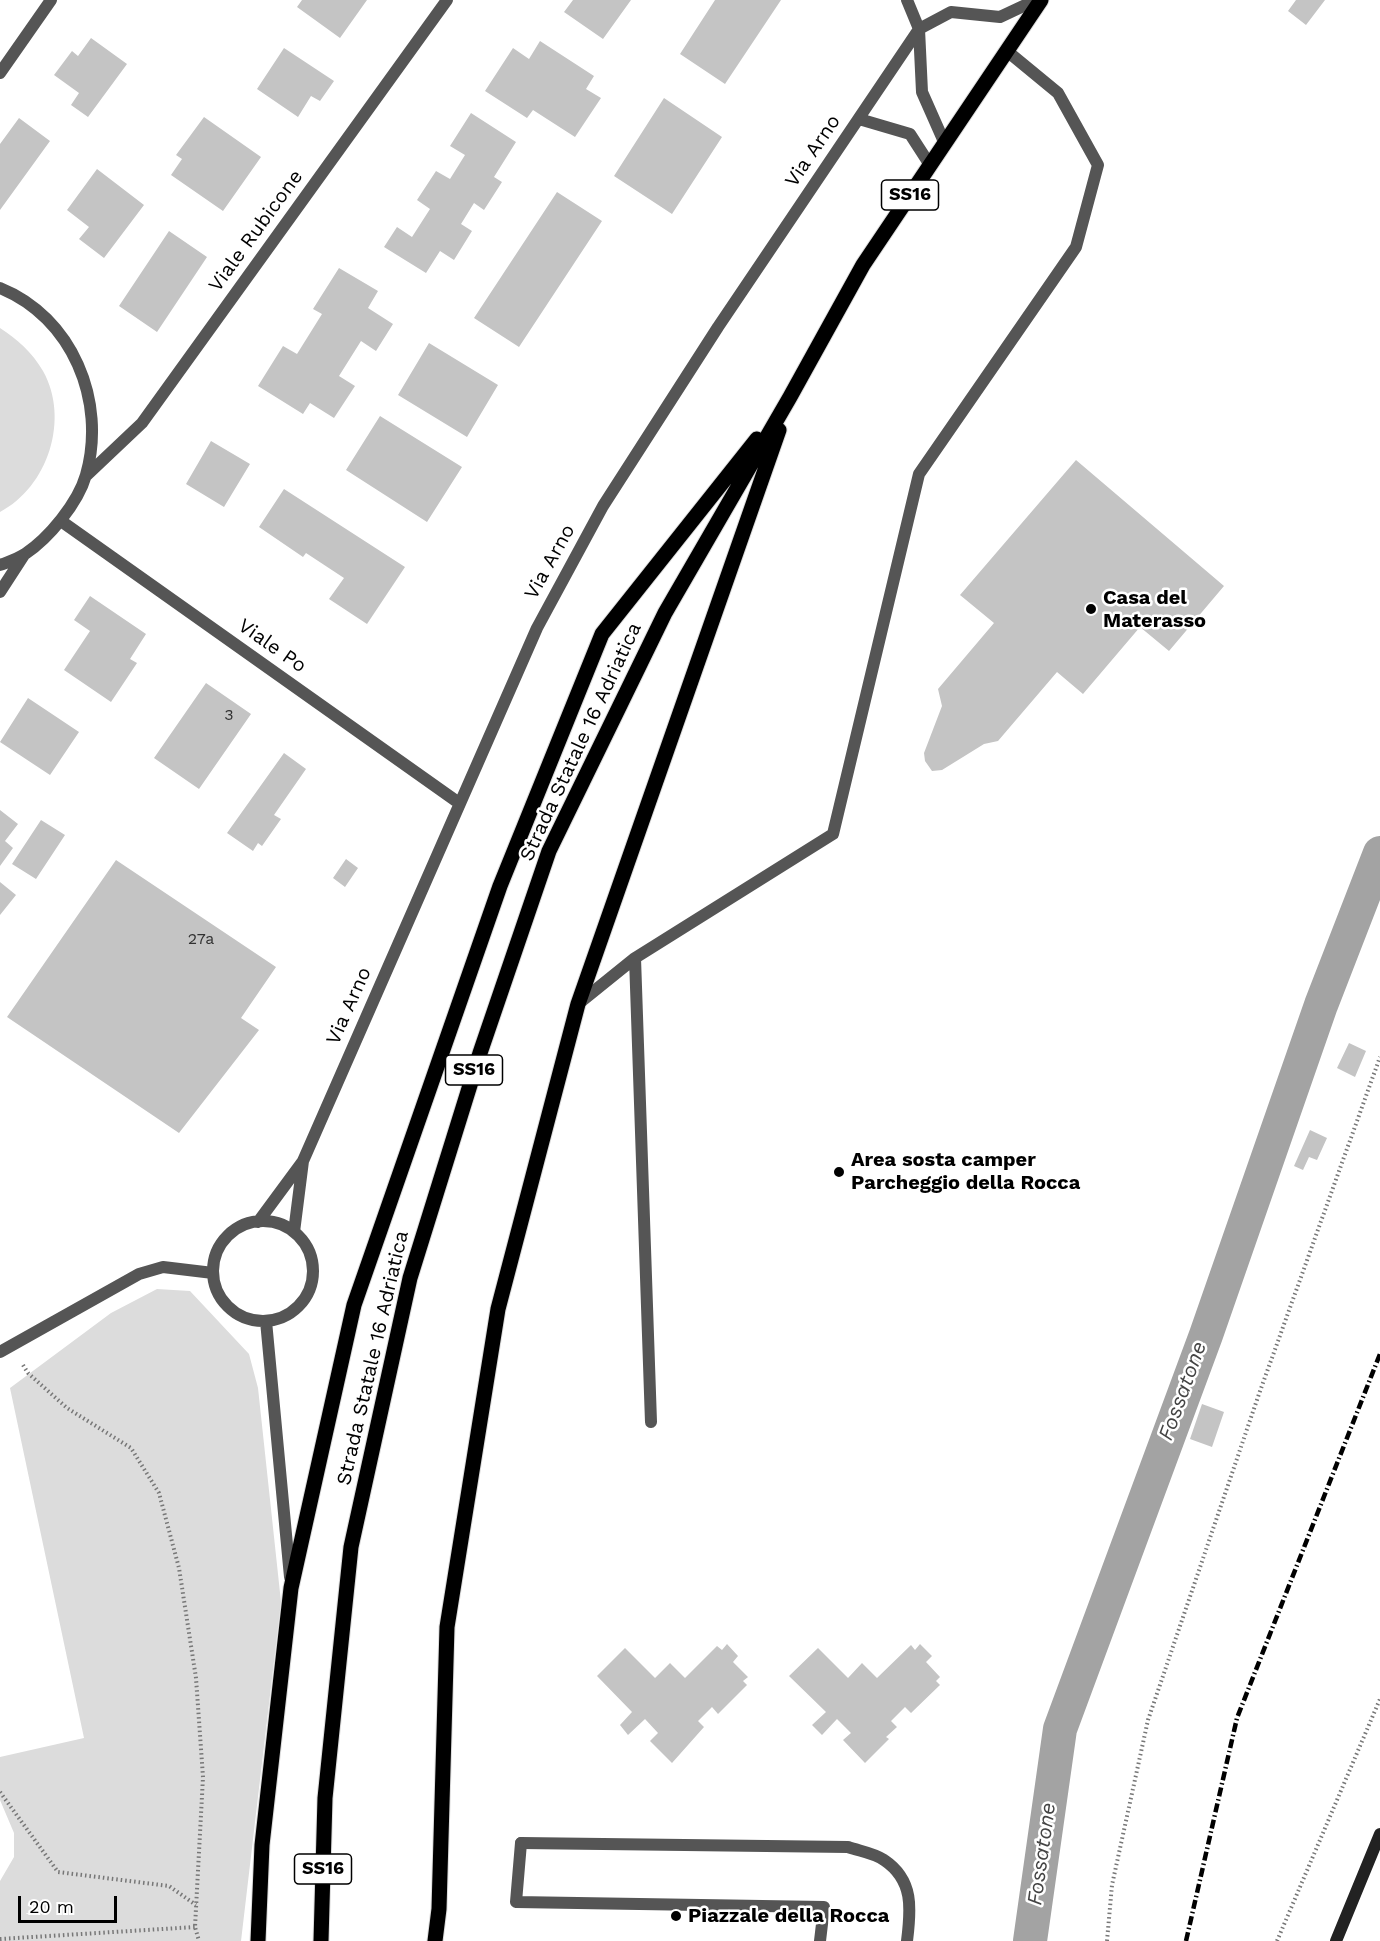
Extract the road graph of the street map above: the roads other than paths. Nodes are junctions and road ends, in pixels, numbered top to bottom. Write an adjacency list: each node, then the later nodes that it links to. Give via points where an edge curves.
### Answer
1 (51, 0): 8 (street)
2 (447, 0): 14 (street, Viale Rubicone, via 142,423)
3 (907, 0): 6 (street)
4 (1036, 0): 6 (street, via 1000,17 951,12)
5 (1041, 0): 7 (main road, Strada Statale 16 Adriatica / SS16)
6 (919, 29): 9 (street, Via Arno); 10 (street, via 922,92)
7 (1007, 51): 10 (main road, Strada Statale 16 Adriatica / SS16); 20 (street, via 1058,93 1098,165 1076,247 919,474 833,834)
8 (0, 73)
9 (858, 119): 11 (street, via 910,134); 19 (street, Via Arno, via 603,506 537,628)
10 (945, 144): 11 (main road, Strada Statale 16 Adriatica / SS16)
11 (930, 165): 13 (main road, Strada Statale 16 Adriatica / SS16, via 863,265)
12 (0, 288): 14 (street, via 19,296 58,329 84,374 93,425)
13 (790, 397): 21 (main road); 29 (main road, via 602,634 500,886 354,1305); 32 (main road, Strada Statale 16 Adriatica / SS16, via 665,613 549,851 480,1053 410,1278 351,1547 325,1798)
14 (86, 476): 15 (street)
15 (61, 521): 16 (street); 19 (street, Viale Po)
16 (25, 554): 17 (street); 18 (street)
17 (0, 566)
18 (0, 592)
19 (459, 803): 22 (street, Via Arno)
20 (635, 958): 21 (street); 28 (street)
21 (578, 1004): 33 (main road, via 498,1309 447,1627)
22 (303, 1161): 23 (street); 24 (street)
23 (258, 1222): 24 (street, via 271,1222); 25 (street, via 244,1225 220,1244)
24 (294, 1232): 26 (street, via 311,1261 310,1286 297,1307 283,1317)
25 (213, 1273): 26 (street, via 216,1289 236,1313); 27 (street, via 163,1267 139,1274)
26 (266, 1321): 29 (street)
27 (0, 1352)
28 (651, 1422)
29 (291, 1588): 31 (main road, via 262,1845)
30 (1380, 1834): 36 (street)
31 (258, 1941)
32 (321, 1941)
33 (435, 1941)
34 (820, 1941): 35 (street, via 824,1907 516,1902 521,1843 848,1847 883,1859 902,1878 912,1905)
35 (908, 1941)
36 (1336, 1941)

